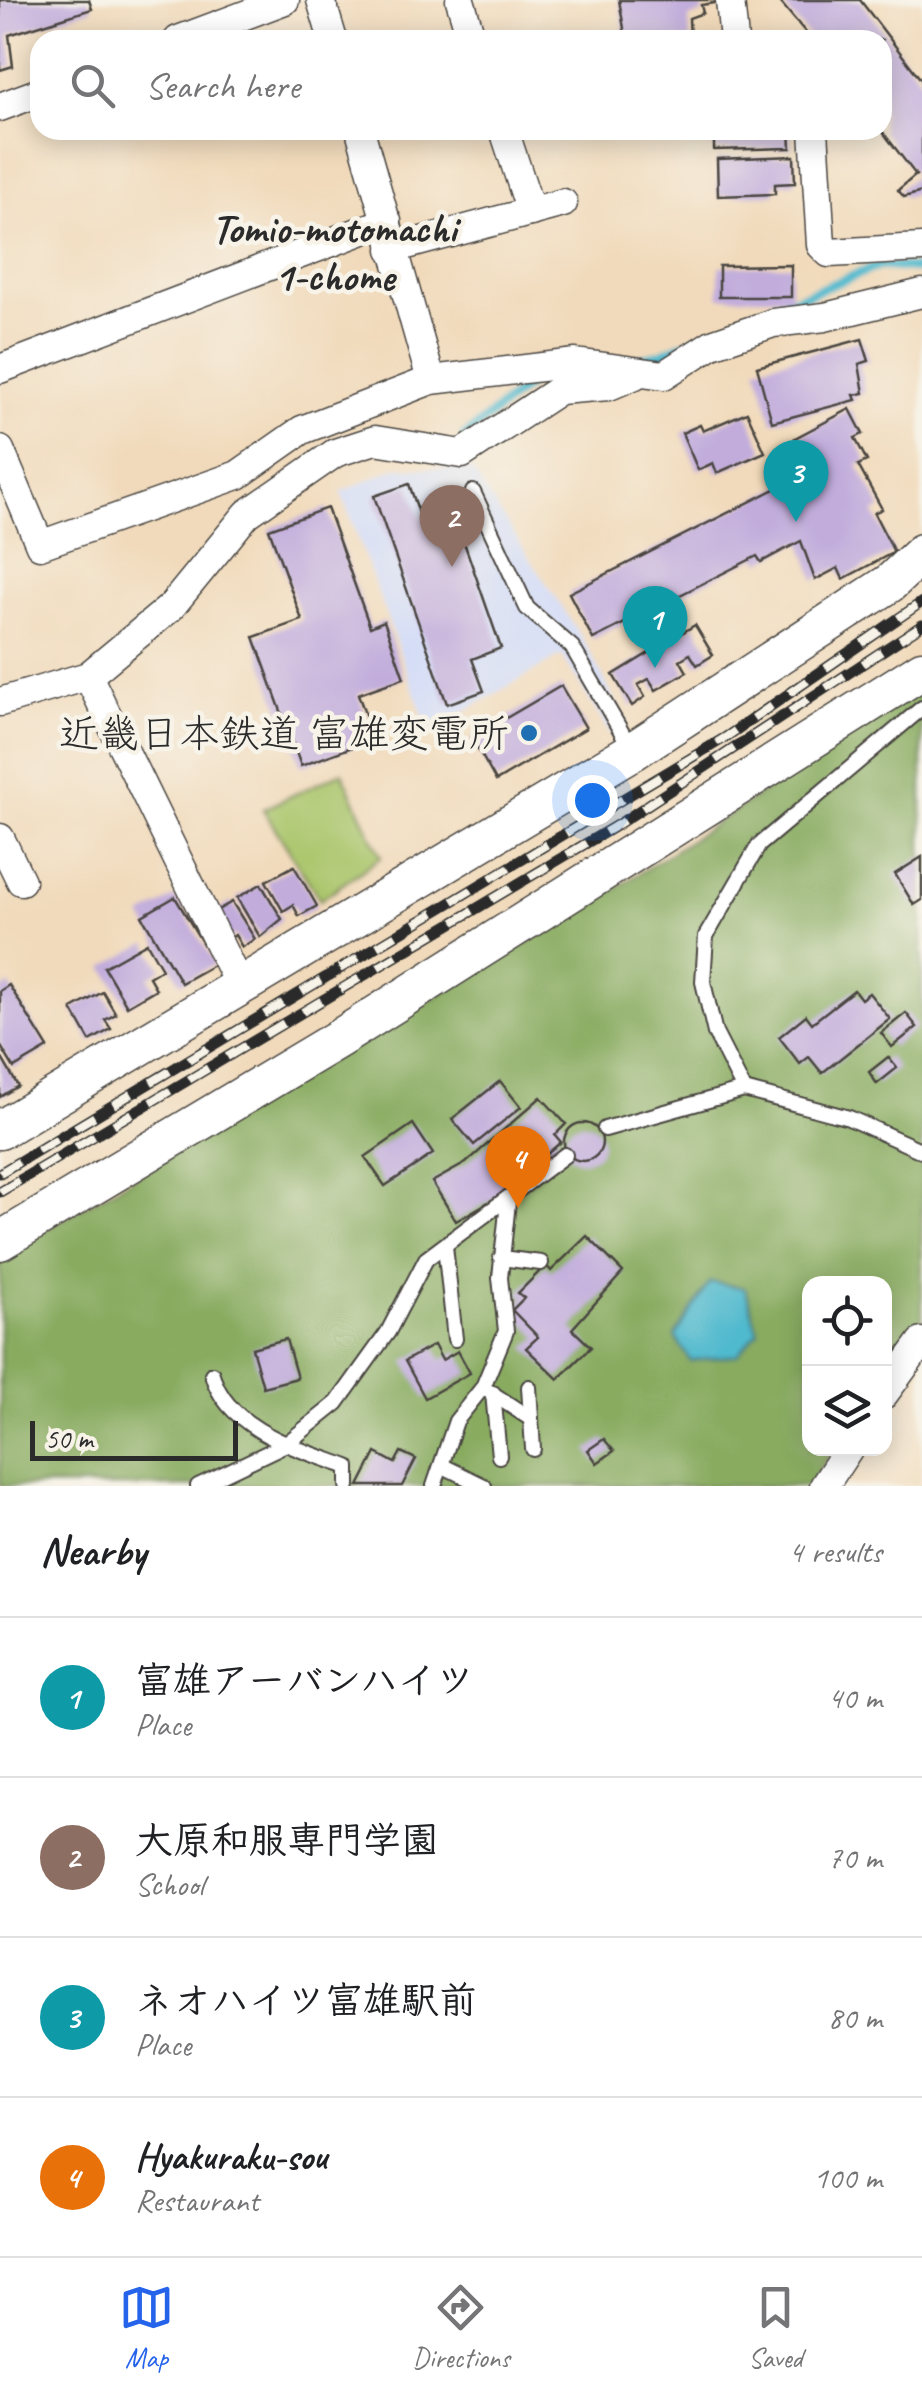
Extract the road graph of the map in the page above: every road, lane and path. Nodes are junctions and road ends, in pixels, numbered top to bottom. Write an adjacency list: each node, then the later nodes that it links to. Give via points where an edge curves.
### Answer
1 (285, 0): 5 (street)
2 (320, 0): 6 (street)
3 (460, 0): 7 (street)
4 (730, 0): 8 (street)
5 (205, 30)
6 (329, 30)
7 (469, 30)
8 (733, 30)
9 (30, 96): 10 (street)
10 (0, 107)
11 (363, 140): 16 (street)
12 (507, 140): 15 (street)
13 (815, 140): 17 (street, via 822,245 829,253)
14 (563, 203): 15 (street)
15 (532, 212): 16 (street)
16 (389, 235): 19 (street); 21 (street)
17 (922, 248)
18 (922, 294): 20 (street, via 772,323 712,344 664,375)
19 (0, 369)
20 (637, 374): 21 (street, via 576,363); 26 (street, via 609,386 560,390 462,454 375,440 336,454 247,514 171,607)
21 (431, 380): 22 (street, via 302,430 238,475 40,545)
22 (0, 450)
23 (474, 492): 29 (lane, via 527,608 572,647)
24 (922, 553): 29 (street, via 890,584)
25 (922, 670): 39 (street, via 360,1026)
26 (88, 676): 27 (street); 32 (street)
27 (0, 702)
28 (922, 708): 33 (lane, via 759,844 706,936 703,982 715,1033)
29 (633, 751): 32 (street)
30 (0, 838): 31 (street)
31 (22, 881)
32 (240, 987): 35 (street)
33 (744, 1090): 34 (lane); 36 (lane, via 849,1118)
34 (606, 1129)
35 (0, 1130)
36 (922, 1151)
37 (566, 1156): 38 (lane)
38 (508, 1202): 40 (lane); 41 (lane)
39 (0, 1241)
40 (445, 1246): 43 (lane); 50 (lane, via 426,1259 388,1332 337,1404)
41 (501, 1258): 42 (lane); 48 (lane, via 506,1332)
42 (540, 1263)
43 (455, 1340)
44 (922, 1342): 46 (street)
45 (212, 1374): 50 (lane, via 230,1410)
46 (892, 1383)
47 (529, 1388): 49 (lane)
48 (488, 1390): 49 (lane); 52 (lane); 54 (lane, via 456,1421)
49 (531, 1419): 51 (lane)
50 (286, 1444): 55 (lane); 56 (lane, via 348,1466)
51 (534, 1448)
52 (499, 1456)
53 (844, 1456): 59 (street)
54 (444, 1466): 57 (lane); 58 (lane)
55 (198, 1486)
56 (348, 1486)
57 (434, 1486)
58 (484, 1486)
59 (824, 1486)

